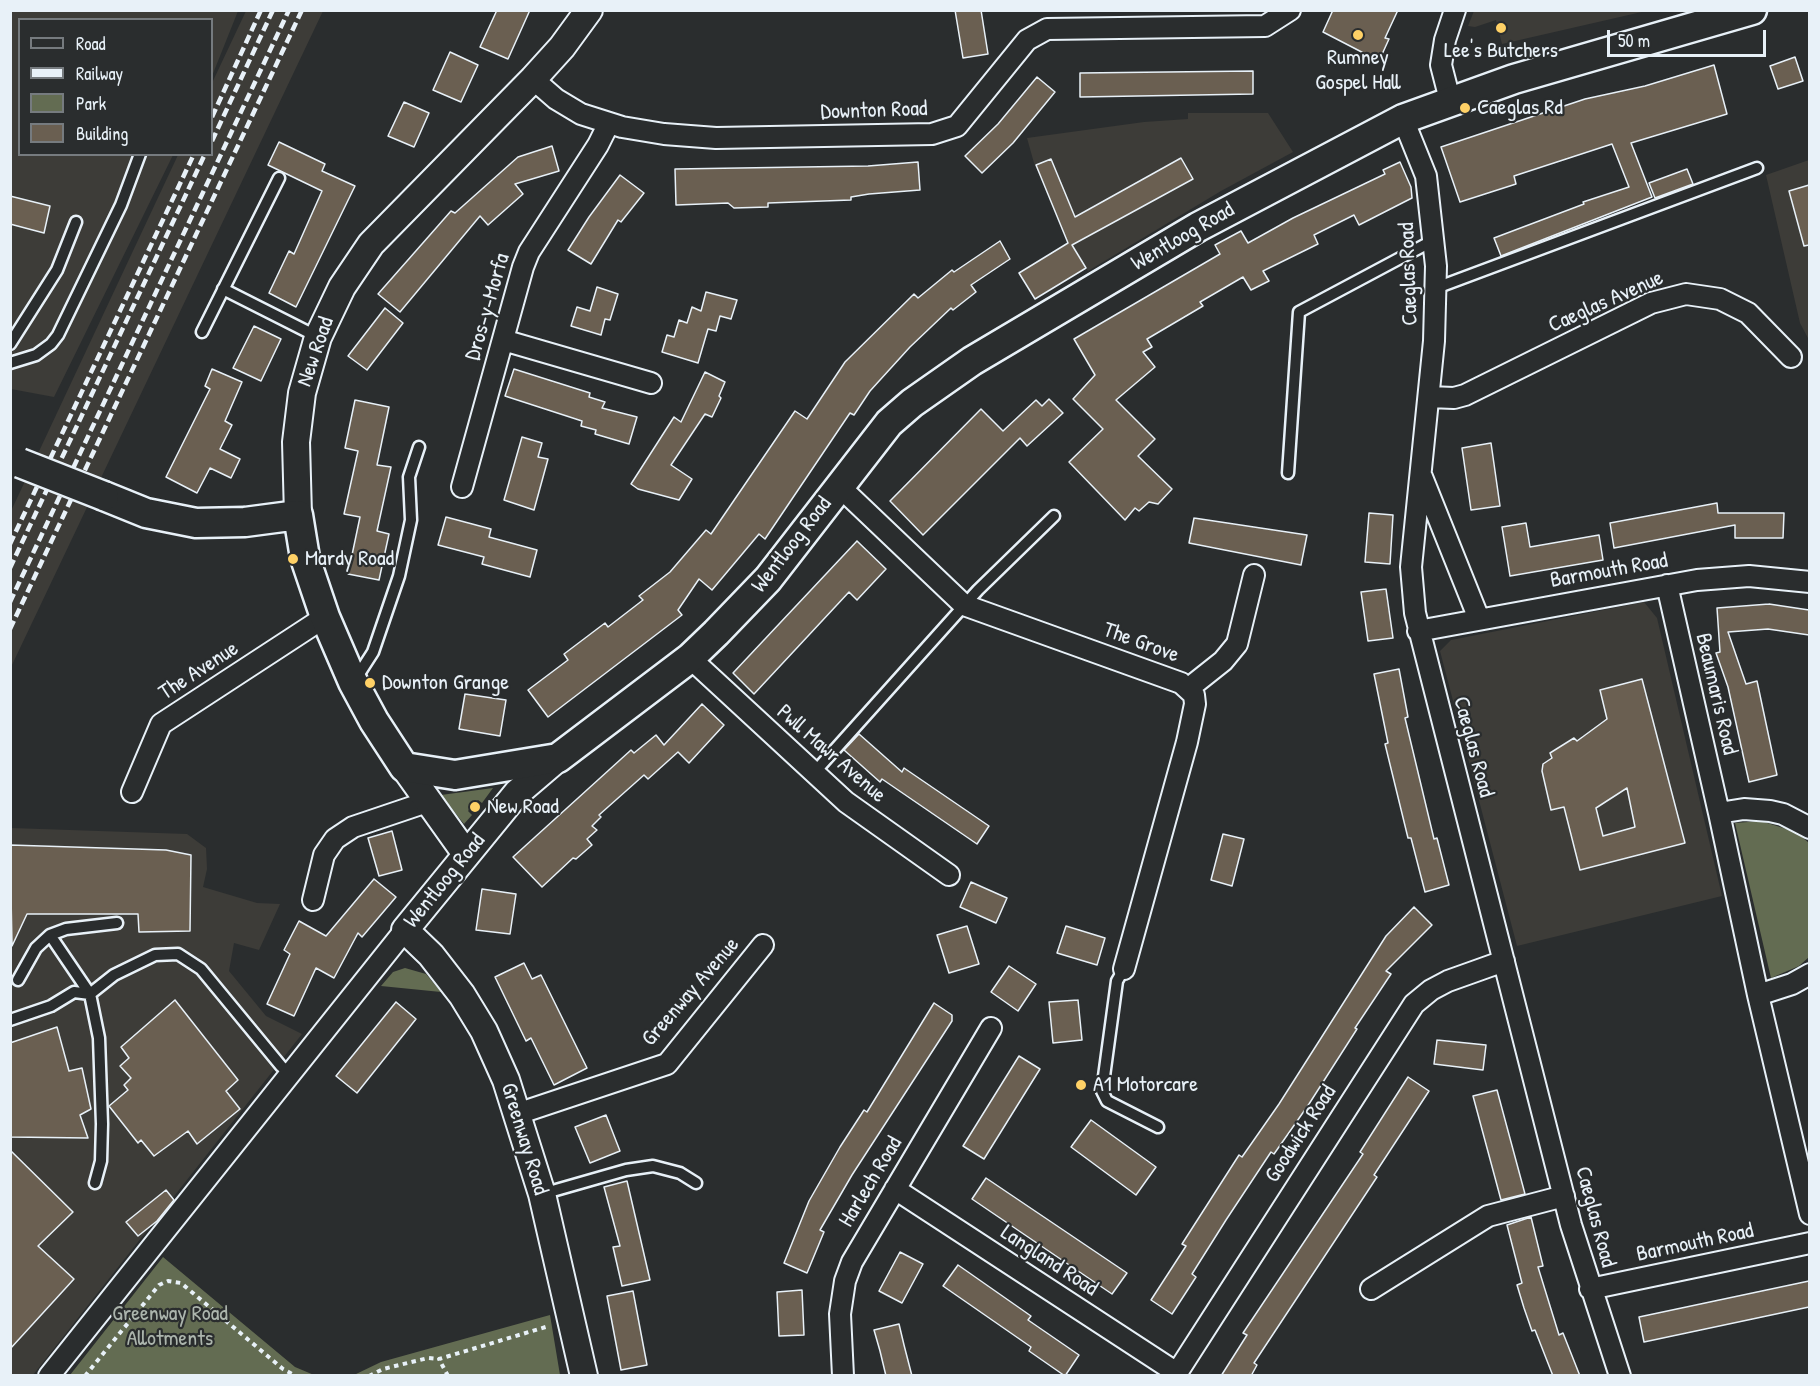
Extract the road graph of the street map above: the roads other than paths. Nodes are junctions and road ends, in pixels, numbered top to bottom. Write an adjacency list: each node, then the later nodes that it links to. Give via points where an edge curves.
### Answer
1 (588, 10): 5 (street, New Road, via 562,47)
2 (1290, 10): 8 (street, Downton Road, via 1265,26 1047,29 1027,40 966,117 946,131 716,138 664,134)
3 (1455, 10): 6 (street, via 1441,65)
4 (1752, 10): 6 (main road, Wentloog Road)
5 (532, 79): 8 (street, Downton Road, via 571,110); 17 (street, New Road, via 371,244 342,287)
6 (1450, 100): 7 (main road, Wentloog Road)
7 (1403, 118): 13 (street, Caeglas Road, via 1426,176); 28 (main road, Wentloog Road, via 1198,227 972,361 889,423)
8 (609, 123): 18 (street, Dros-y-Morfa, via 529,252)
9 (139, 156): 21 (lane, via 121,205 58,335 36,355)
10 (1757, 168): 14 (lane)
11 (279, 178): 15 (lane)
12 (76, 222): 19 (lane, via 57,270)
13 (1435, 240): 14 (street, Caeglas Road); 26 (lane, via 1299,312)
14 (1436, 288): 23 (street, Caeglas Road)
15 (223, 289): 16 (lane); 17 (lane)
16 (202, 332)
17 (318, 337): 30 (street, New Road, via 297,421)
18 (503, 340): 22 (street); 29 (street, Dros-y-Morfa)
19 (10, 344)
20 (1791, 357): 23 (street, Caeglas Avenue, via 1763,326 1734,304 1686,294 1651,303 1465,395)
21 (10, 363)
22 (651, 383)
23 (1429, 397): 27 (street, Caeglas Road)
24 (419, 447): 40 (lane, via 409,477 411,520 399,576 373,652)
25 (15, 461): 30 (main road, bridge, via 146,513 196,523)
26 (1288, 473)
27 (1421, 476): 37 (street); 38 (street, Caeglas Road, via 1411,567)
28 (839, 486): 35 (street, The Grove); 39 (main road, Wentloog Road, via 768,579)
29 (462, 487)
30 (298, 515): 36 (main road, New Road, via 305,558)
31 (1053, 516): 35 (lane)
32 (1254, 575): 41 (street, via 1232,653)
33 (1809, 582): 34 (street, Barmouth Road, via 1749,576)
34 (1667, 585): 37 (street, Barmouth Road); 47 (street, Beaumaris Road)
35 (964, 605): 41 (street, The Grove); 44 (lane)
36 (325, 617): 40 (main road, New Road); 45 (street, The Avenue, via 161,724)
37 (1479, 619): 38 (street, Barmouth Road)
38 (1418, 631): 56 (street, Caeglas Road)
39 (690, 658): 42 (main road, Wentloog Road); 44 (street, Pwll Mawr Avenue)
40 (353, 682): 43 (main road, New Road)
41 (1189, 688): 57 (street, The Grove, via 1195,704 1187,742)
42 (558, 758): 43 (main road, via 455,775); 49 (street, Wentloog Road, via 517,793)
43 (404, 767): 46 (street, New Road)
44 (813, 774): 50 (street, Pwll Mawr Avenue, via 872,822)
45 (132, 792)
46 (427, 802): 49 (street, New Road); 51 (street, via 353,827 335,839 324,855)
47 (1719, 813): 48 (street, via 1744,809 1770,811); 61 (street, Beaumaris Road)
48 (1809, 828)
49 (466, 854): 53 (street, Wentloog Road)
50 (949, 875)
51 (313, 900)
52 (117, 923): 54 (lane, via 66,929)
53 (405, 930): 64 (street, Wentloog Road); 65 (street, Greenway Road, via 450,978 471,1010 496,1057)
54 (50, 935): 59 (lane, via 36,948); 60 (lane)
55 (763, 945): 65 (street, Greenway Avenue, via 667,1064)
56 (1504, 961): 71 (street, Caeglas Road); 76 (street, Goodwick Road, via 1448,981 1414,1004)
57 (1124, 969): 66 (lane, via 1117,981 1102,1091 1107,1101)
58 (1809, 974): 61 (street)
59 (18, 980)
60 (90, 994): 62 (lane, via 74,992 51,1006); 64 (lane, via 127,968 154,956 178,954 201,969); 67 (lane, via 99,1038 102,1124)
61 (1758, 995): 72 (street, Beaumaris Road)
62 (10, 1020)
63 (991, 1028): 69 (street, Harlech Road)
64 (290, 1074): 77 (street, Wentloog Road)
65 (517, 1114): 70 (street, Greenway Road)
66 (1158, 1127)
67 (95, 1183)
68 (696, 1184): 70 (lane, via 673,1170 653,1166)
69 (895, 1189): 76 (street, Langland Road); 79 (street, Harlech Road, via 844,1281 839,1335)
70 (542, 1194): 78 (street, Greenway Road)
71 (1564, 1196): 74 (street, via 1488,1216); 75 (street, Caeglas Road)
72 (1809, 1214)
73 (1809, 1244): 75 (street, Barmouth Road)
74 (1371, 1289)
75 (1590, 1289): 80 (street, Caeglas Road)
76 (1176, 1374)
77 (50, 1376)
78 (584, 1376)
79 (843, 1376)
80 (1620, 1376)

